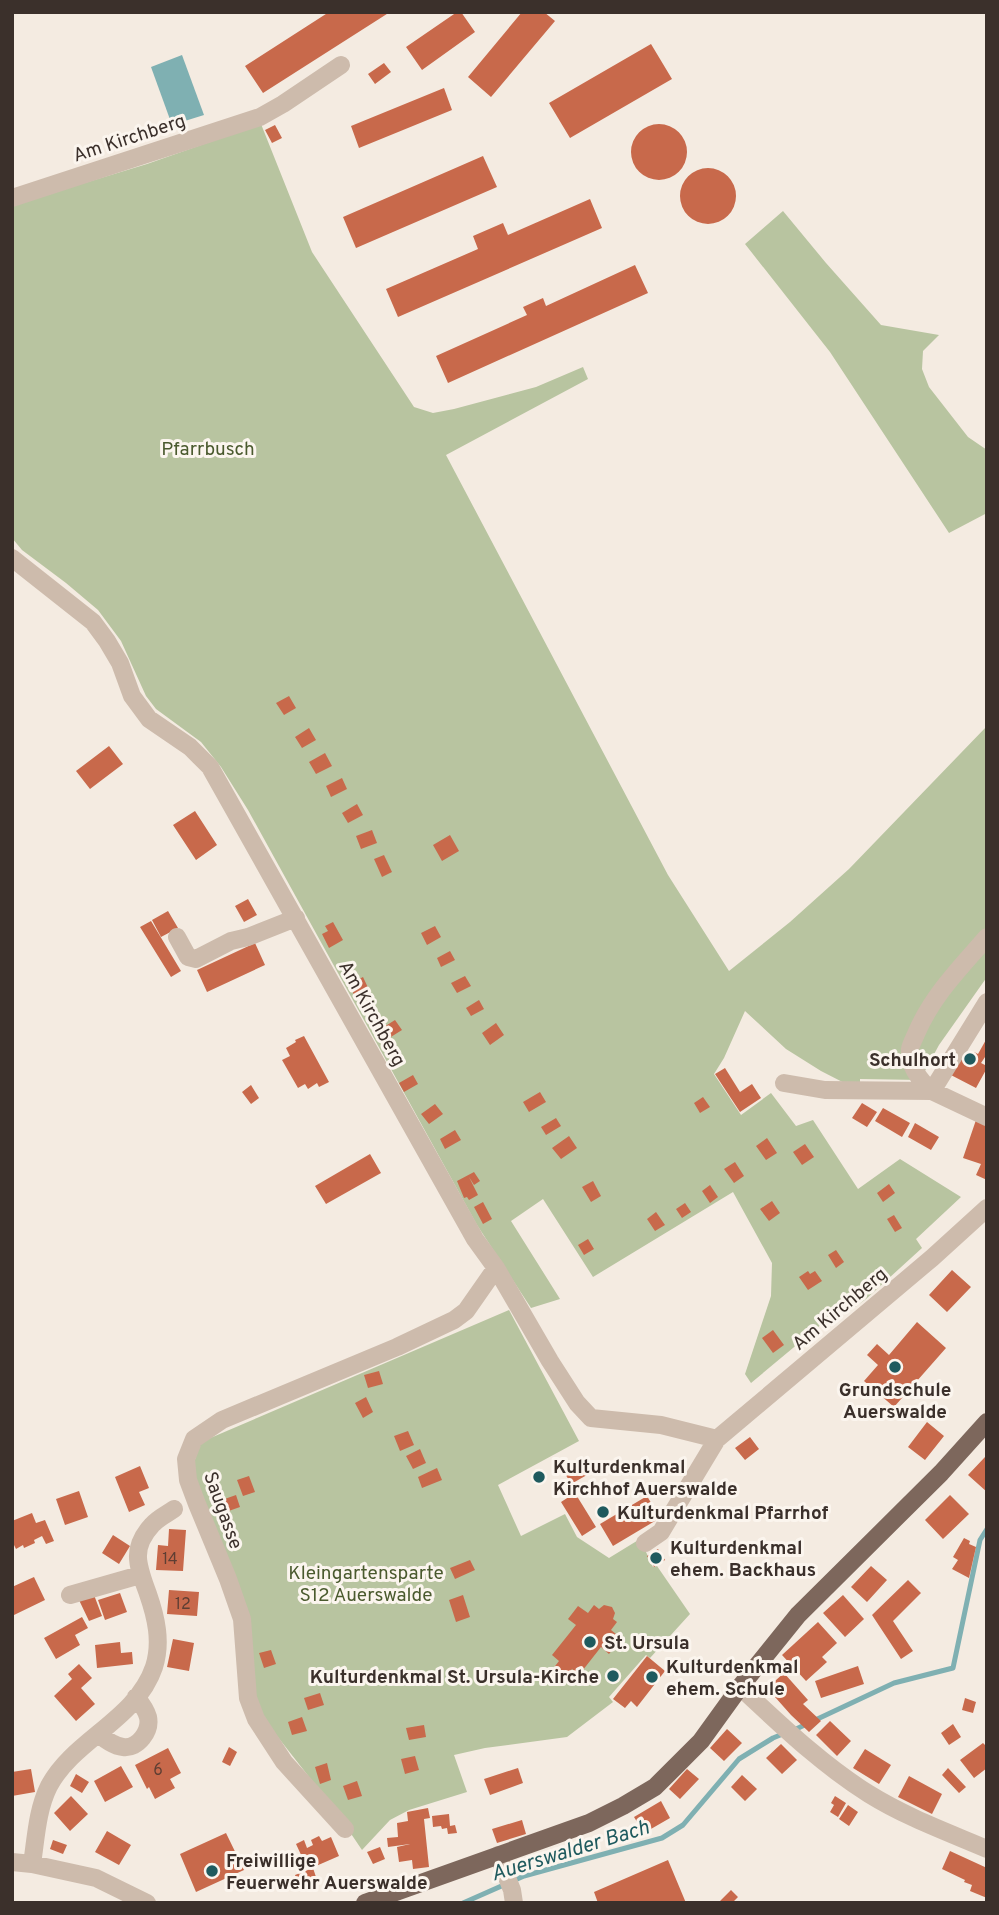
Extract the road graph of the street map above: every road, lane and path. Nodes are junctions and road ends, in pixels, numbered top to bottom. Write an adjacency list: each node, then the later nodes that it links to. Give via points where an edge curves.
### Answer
1 (341, 65): 2 (street, Am Kirchberg, via 260,117)
2 (12, 198)
3 (12, 558): 4 (street, Am Kirchberg, via 93,622 149,719 210,767)
4 (296, 918): 5 (street, via 196,959 188,957); 12 (street, Am Kirchberg, via 475,1239)
5 (177, 937)
6 (987, 937): 9 (street, via 937,995 910,1048 912,1068)
7 (987, 1002): 9 (street)
8 (784, 1083): 9 (street, via 825,1090)
9 (932, 1091): 10 (street)
10 (987, 1118)
11 (987, 1208): 14 (street, Am Kirchberg)
12 (496, 1268): 14 (street, Am Kirchberg, via 550,1361 592,1418 660,1425); 22 (street, Saugasse, via 466,1311 451,1321 222,1420 194,1439 186,1459 188,1480 242,1619 248,1698 256,1719 284,1762)
13 (987, 1422): 19 (main road, via 799,1615)
14 (717, 1438): 16 (street, Am Kirchberg, via 661,1532)
15 (174, 1509): 17 (street, via 145,1534 137,1556)
16 (645, 1542)
17 (140, 1575): 18 (street); 20 (street, via 155,1619 158,1645 148,1682)
18 (69, 1595)
19 (740, 1687): 23 (street, via 818,1758 880,1800); 24 (main road, via 701,1741 654,1787 589,1823)
20 (136, 1697): 21 (street); 21 (street, via 148,1715 149,1726 134,1746 116,1745)
21 (98, 1734): 26 (street, via 50,1784 42,1802)
22 (345, 1829)
23 (987, 1849)
24 (498, 1855): 27 (street); 28 (main road)
25 (12, 1862): 26 (street)
26 (32, 1864): 29 (street, via 96,1878)
27 (511, 1888)
28 (377, 1901)
29 (147, 1903)

